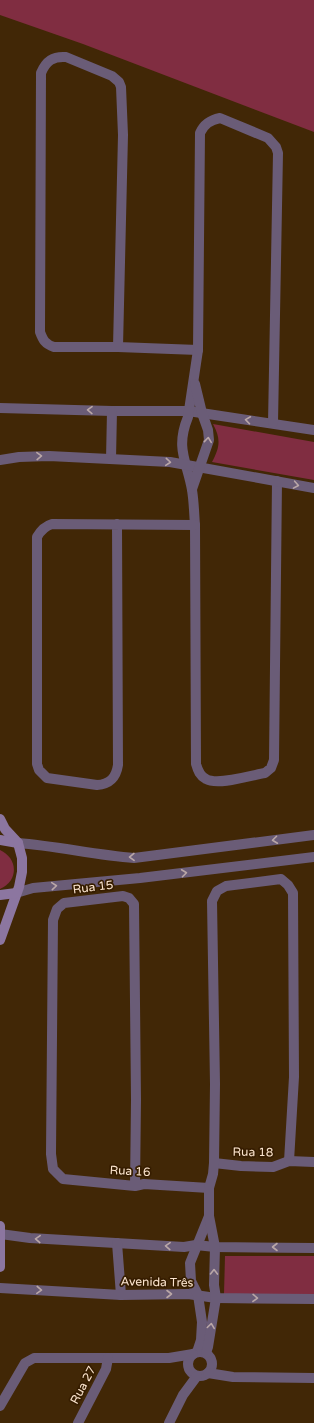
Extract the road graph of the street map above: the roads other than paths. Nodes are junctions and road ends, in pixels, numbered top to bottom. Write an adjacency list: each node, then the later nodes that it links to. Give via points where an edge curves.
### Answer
1 (118, 347): 1 (street, via 54,347 47,345 40,332 41,73 48,61 54,58 66,57 112,76 121,87); 2 (street)
2 (198, 350): 3 (street); 8 (street, via 200,133 208,122 220,118 268,138 278,153)
3 (194, 380): 6 (street); 7 (street)
4 (0, 408): 5 (street, one-way to 4)
5 (112, 411): 6 (street); 10 (street)
6 (188, 411): 7 (street); 12 (street, via 181,442)
7 (202, 413): 8 (street, one-way to 7); 13 (street, one-way to 7, via 209,440)
8 (273, 423): 9 (street)
9 (314, 430)
10 (111, 459): 11 (street, one-way to 10, via 49,456); 12 (street, one-way to 12)
11 (0, 460)
12 (185, 464): 13 (street); 16 (street)
13 (198, 467): 14 (street); 16 (street)
14 (277, 481): 15 (street, one-way to 15); 18 (street, via 274,760 265,773 217,782 207,780 199,773 196,764)
15 (314, 488)
16 (192, 489): 18 (street)
17 (117, 524): 17 (street, via 116,774 111,781 97,785 47,778 37,764 37,536 46,526 52,524); 18 (street)
18 (195, 524)
19 (0, 819): 23 (main road)
20 (314, 835): 23 (street, one-way to 23, via 134,858)
21 (0, 836): 23 (main road)
22 (0, 840): 23 (main road)
23 (18, 843): 25 (main road, via 22,872)
24 (314, 857): 25 (street, one-way to 24, via 33,888)
25 (16, 893): 26 (main road); 27 (main road)
26 (0, 895)
27 (0, 940)
28 (289, 1161): 29 (street, Rua 18); 30 (street, Rua 18, via 273,1167); 30 (street, via 294,1077 293,893 281,879 226,886 217,891 212,901)
29 (314, 1162)
30 (214, 1163): 33 (street)
31 (53, 1169): 32 (street, Rua 16, via 63,1179); 32 (street, Rua 15, via 53,920 57,909 64,903 123,896 134,904)
32 (135, 1186): 33 (street, Rua 16, via 144,1184)
33 (209, 1188): 34 (street)
34 (209, 1216): 38 (street); 39 (street)
35 (0, 1226): 36 (main road)
36 (0, 1234): 37 (street, one-way to 36); 41 (main road)
37 (118, 1244): 38 (street, one-way to 37, via 184,1247); 43 (street)
38 (196, 1245): 39 (street); 44 (street, via 190,1263 191,1280)
39 (215, 1247): 40 (street, one-way to 39); 45 (street, one-way to 39)
40 (314, 1248)
41 (0, 1267)
42 (0, 1288): 43 (street, Avenida Três, one-way to 43)
43 (121, 1295): 44 (street, Avenida Três, one-way to 44)
44 (198, 1295): 45 (street, Avenida Três); 47 (street, via 202,1322 201,1340)
45 (216, 1298): 46 (street, Avenida Três, one-way to 46); 47 (street, one-way to 45, via 208,1347)
46 (314, 1299)
47 (196, 1355): 48 (street, via 169,1358); 49 (street, via 211,1360); 50 (street, via 187,1365)
48 (108, 1358): 52 (street, via 34,1358 25,1363); 53 (street, Rua 27, via 106,1369)
49 (210, 1369): 50 (street, via 205,1375); 51 (street, via 233,1377)
50 (194, 1374): 54 (street)
51 (314, 1378)
52 (0, 1406)
53 (78, 1423)
54 (169, 1423)

